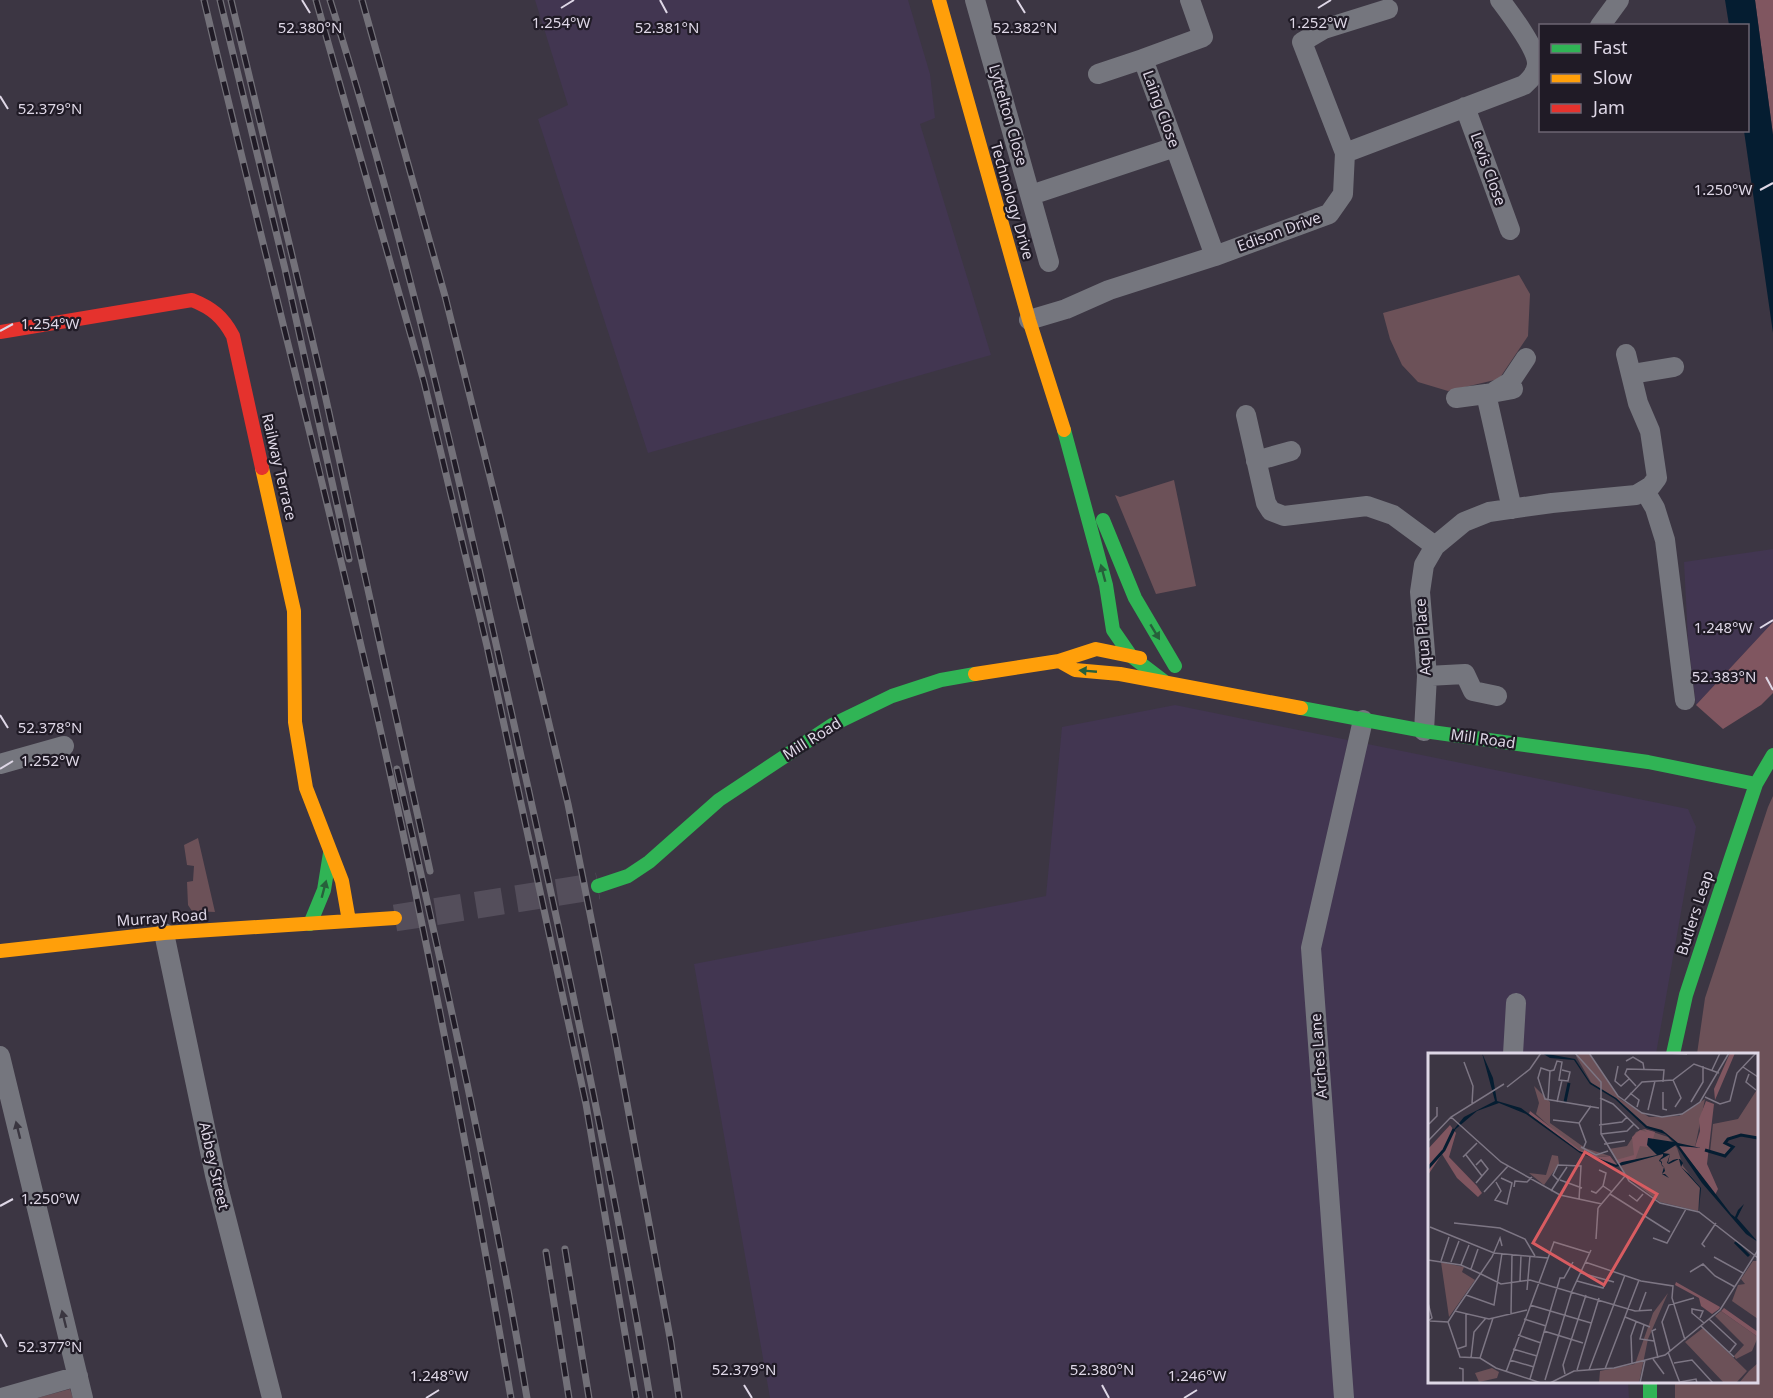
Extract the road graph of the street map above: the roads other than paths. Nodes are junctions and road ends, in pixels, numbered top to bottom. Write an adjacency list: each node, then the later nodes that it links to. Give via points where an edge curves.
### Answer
1 (939, 0): 18 (street, Technology Drive)
2 (975, 0): 14 (street, Lyttelton Close)
3 (1191, 0): 8 (street, Laing Close, via 1203,37)
4 (1500, 0): 9 (street, via 1532,50)
5 (1626, 1): 7 (street)
6 (1388, 9): 13 (street, via 1324,29 1302,42)
7 (1602, 24)
8 (1143, 58): 10 (street); 12 (street, Laing Close)
9 (1537, 72): 11 (street, via 1524,85)
10 (1098, 74)
11 (1465, 108): 13 (street); 15 (street, Levis Close)
12 (1174, 147): 14 (street); 16 (street, Laing Close)
13 (1345, 153): 16 (street, Edison Drive, via 1343,194 1329,214)
14 (1031, 195): 17 (street, Lyttelton Close)
15 (1510, 230)
16 (1215, 256): 18 (street, Edison Drive)
17 (1049, 262)
18 (1029, 320): 27 (street, Technology Drive)
19 (0, 332): 52 (street, Railway Terrace, via 192,300 220,312 233,336 294,611 295,722 306,788)
20 (1626, 354): 23 (street)
21 (1526, 358): 25 (street, via 1510,381)
22 (1674, 367): 23 (street)
23 (1632, 374): 31 (street, via 1655,460 1657,478)
24 (1513, 389): 25 (street)
25 (1489, 393): 26 (street); 32 (street)
26 (1456, 398)
27 (1059, 411): 34 (street, Technology Drive); 35 (street, Technology Drive, one-way to 27, via 1106,585)
28 (1246, 415): 30 (street)
29 (1291, 451): 30 (street)
30 (1256, 461): 33 (street, via 1271,511 1284,516 1367,506 1393,515)
31 (1646, 490): 32 (street, Aqua Place, via 1636,495); 45 (street, via 1665,540)
32 (1512, 509): 33 (street, Aqua Place, via 1489,512 1464,522)
33 (1435, 546): 41 (street, Aqua Place, via 1424,565 1420,592)
34 (1133, 592): 37 (street); 39 (street, Technology Drive, one-way to 39)
35 (1113, 630): 36 (street); 37 (street)
36 (1096, 650): 37 (street); 38 (street, Mill Road)
37 (1131, 656): 39 (street); 40 (street); 42 (street)
38 (1059, 661): 40 (street, Mill Road, one-way to 38, via 1075,670); 53 (street, Mill Road, via 941,680 892,696 832,725 719,800 649,862 628,876)
39 (1175, 666): 43 (street, Mill Road)
40 (1120, 674): 42 (street, Mill Road)
41 (1427, 676): 44 (street, via 1465,674 1473,691); 47 (street, Aqua Place)
42 (1165, 682): 43 (street, Mill Road)
43 (1210, 690): 46 (street, Mill Road)
44 (1497, 696)
45 (1685, 700)
46 (1364, 720): 47 (street, Mill Road); 67 (street, Arches Lane, via 1311,948)
47 (1424, 731): 51 (street, Mill Road, via 1648,762)
48 (64, 746): 50 (street)
49 (1773, 755): 51 (street, Butlers Leap)
50 (0, 764)
51 (1756, 784): 61 (street, Butlers Leap, via 1686,995)
52 (330, 852): 55 (street, Railway Terrace, via 342,881); 56 (street, Railway Terrace, one-way to 52, via 327,884)
53 (598, 886)
54 (395, 918): 55 (street)
55 (349, 921): 56 (street, Murray Road)
56 (310, 924): 57 (street, Murray Road)
57 (164, 933): 58 (street, Murray Road); 66 (street, Abbey Street, via 215,1175)
58 (0, 951)
59 (1516, 1003): 60 (street)
60 (1513, 1053)
61 (1673, 1053)
62 (0, 1056): 63 (street, one-way to 62)
63 (78, 1376): 64 (street); 65 (street)
64 (1, 1398)
65 (83, 1398)
66 (272, 1398)
67 (1344, 1398)

